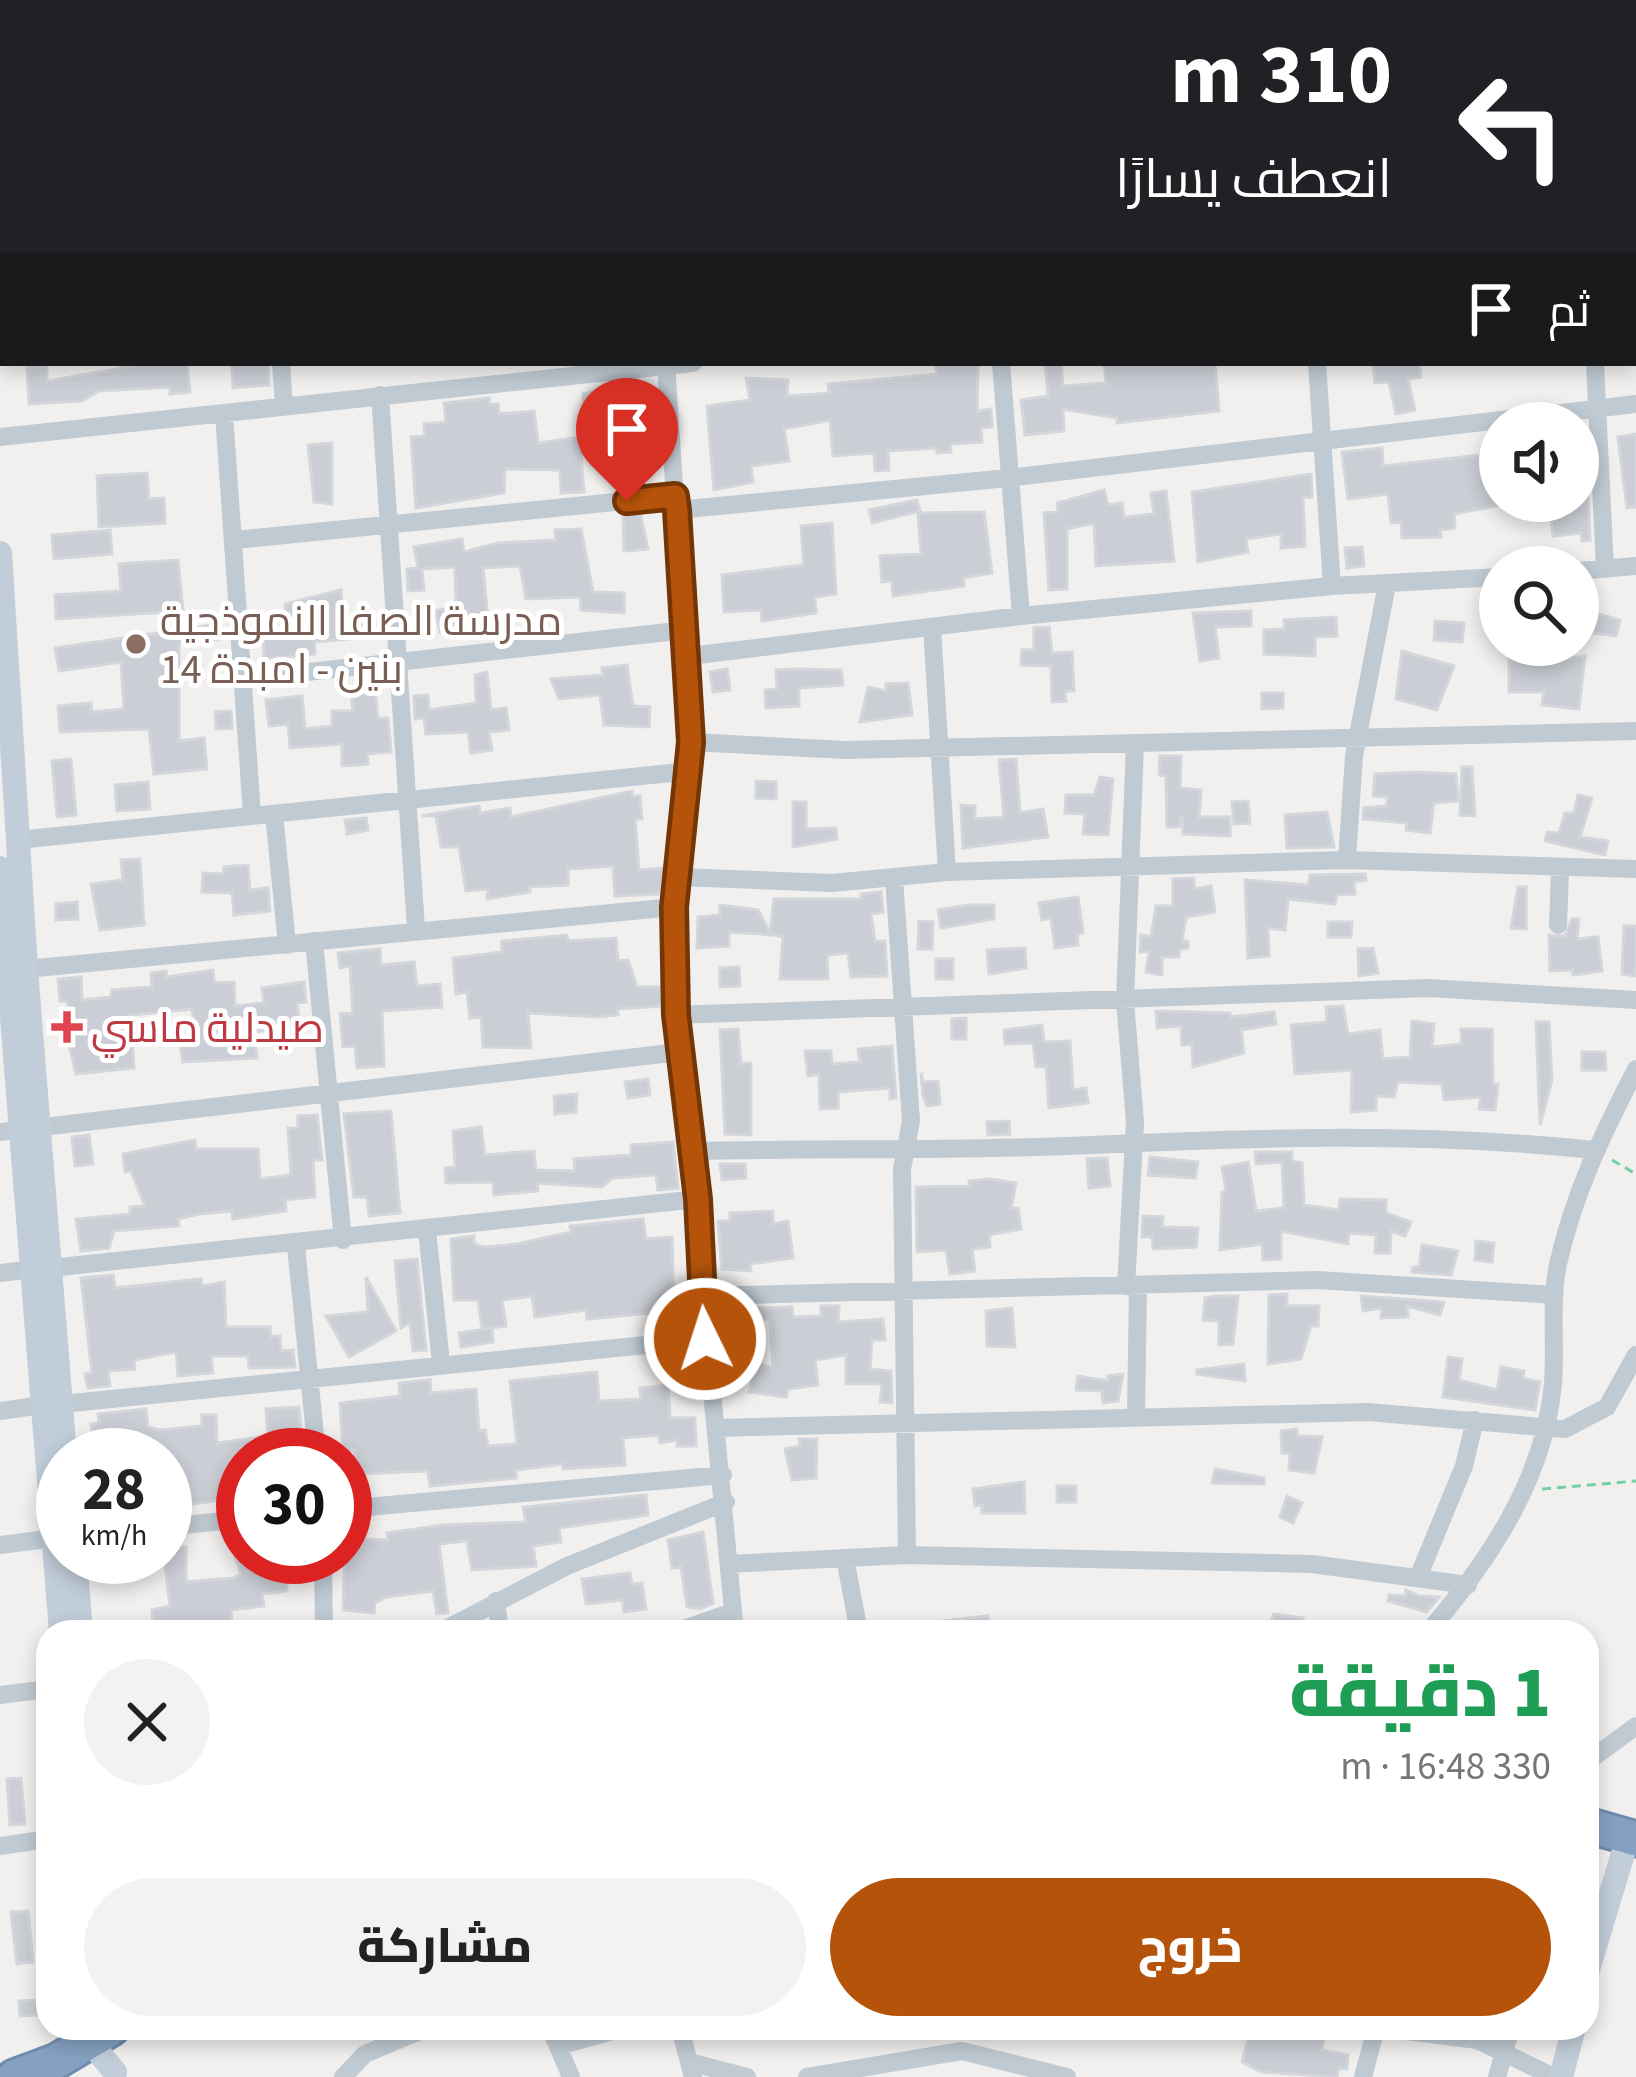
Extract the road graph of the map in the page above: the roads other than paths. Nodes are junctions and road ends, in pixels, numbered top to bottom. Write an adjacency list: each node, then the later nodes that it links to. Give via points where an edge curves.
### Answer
1 (281, 366): 10 (street)
2 (648, 366): 7 (street)
3 (666, 366): 18 (street)
4 (1001, 366): 17 (street)
5 (1317, 366): 16 (street)
6 (1595, 366): 8 (street)
7 (380, 395): 10 (street); 19 (street)
8 (1598, 402)
9 (1636, 404): 11 (street)
10 (284, 406): 12 (street)
11 (1599, 408)
12 (224, 414): 15 (street); 20 (street)
13 (1479, 422): 16 (street)
14 (1599, 431): 23 (street)
15 (0, 437)
16 (1322, 440): 17 (street); 27 (street)
17 (1008, 478): 18 (street); 28 (street)
18 (676, 503): 19 (street); 30 (street)
19 (389, 527): 20 (street); 32 (street)
20 (235, 540): 33 (street)
21 (0, 553): 34 (main road)
22 (1636, 566): 23 (street)
23 (1605, 569): 24 (street)
24 (1599, 570)
25 (1479, 578): 26 (street)
26 (1387, 584): 27 (street); 36 (street)
27 (1332, 586): 28 (street)
28 (1021, 616): 29 (street)
29 (932, 627): 31 (street); 39 (street)
30 (686, 630): 31 (street); 32 (street)
31 (689, 656): 37 (street)
32 (395, 663): 33 (street); 41 (street)
33 (245, 679): 43 (street)
34 (4, 683): 44 (main road)
35 (1636, 731): 36 (street)
36 (1359, 739): 38 (street); 45 (street)
37 (691, 742): 39 (street, via 832,750); 40 (street)
38 (1135, 743): 39 (street); 46 (street)
39 (941, 745): 50 (street)
40 (690, 771): 41 (street); 51 (street)
41 (405, 799): 42 (street); 55 (street)
42 (274, 814): 43 (street); 57 (street)
43 (253, 815): 44 (street)
44 (18, 840): 58 (main road)
45 (1347, 860): 46 (street); 49 (street)
46 (1131, 866): 50 (street); 60 (street)
47 (0, 868): 58 (main road)
48 (1636, 869): 49 (street)
49 (1559, 871): 54 (street)
50 (947, 872): 52 (street)
51 (678, 877): 52 (street); 53 (street)
52 (894, 878): 61 (street)
53 (674, 907): 55 (street); 62 (street)
54 (1558, 925)
55 (416, 928): 56 (street)
56 (314, 941): 57 (street); 65 (street)
57 (287, 945): 58 (street)
58 (11, 971): 66 (main road)
59 (1636, 1000): 60 (street, via 1428,988)
60 (1125, 1001): 61 (street); 67 (street)
61 (905, 1008): 62 (street); 68 (street)
62 (676, 1015): 63 (street)
63 (679, 1052): 65 (street); 70 (street)
64 (1636, 1070): 69 (street)
65 (327, 1093): 66 (street); 73 (street)
66 (20, 1130): 75 (main road)
67 (1134, 1142): 68 (street); 69 (street, via 1402,1136); 77 (street)
68 (908, 1146): 70 (street); 78 (street)
69 (1593, 1150): 79 (street)
70 (692, 1151): 71 (street)
71 (698, 1199): 72 (street); 80 (street)
72 (427, 1230): 73 (street); 83 (street)
73 (343, 1240): 74 (street)
74 (296, 1246): 75 (street); 84 (street)
75 (42, 1269): 76 (street); 85 (main road)
76 (0, 1274)
77 (1132, 1286): 78 (street); 79 (street, via 1344,1280); 87 (street)
78 (902, 1293): 80 (street); 88 (street)
79 (1554, 1295): 94 (street)
80 (702, 1296): 81 (street)
81 (705, 1339): 83 (street); 93 (street)
82 (1636, 1355): 94 (street, via 1607,1407 1577,1426)
83 (441, 1363): 84 (street)
84 (310, 1379): 85 (street); 92 (street)
85 (52, 1405): 86 (street); 90 (main road); 91 (main road)
86 (0, 1411)
87 (1136, 1415): 88 (street); 89 (street, via 1368,1412)
88 (904, 1420): 93 (street); 100 (street)
89 (1475, 1420): 94 (street); 103 (street)
90 (53, 1428)
91 (58, 1428)
92 (315, 1428)
93 (716, 1428): 95 (street)
94 (1546, 1428): 107 (street, via 1524,1490)
95 (723, 1475): 96 (street); 97 (street)
96 (726, 1502): 102 (street); 108 (street)
97 (372, 1507)
98 (36, 1540): 99 (street)
99 (0, 1545)
100 (908, 1555): 101 (street); 103 (street, via 1312,1564)
101 (845, 1558): 102 (street); 115 (street)
102 (729, 1564): 114 (street)
103 (1419, 1575): 107 (street)
104 (58, 1584): 109 (main road)
105 (77, 1584): 110 (main road)
106 (323, 1584): 111 (street)
107 (1468, 1585): 116 (street)
108 (496, 1601): 112 (street); 113 (street)
109 (61, 1620)
110 (80, 1620)
111 (324, 1620)
112 (462, 1620)
113 (498, 1620)
114 (734, 1620)
115 (857, 1620)
116 (1438, 1620)
117 (36, 1690): 118 (street)
118 (0, 1694)
119 (1636, 1726): 120 (street)
120 (1599, 1753)
121 (1599, 1828): 122 (highway)
122 (1632, 1838): 125 (main road)
123 (36, 1841): 124 (street)
124 (0, 1846)
125 (1599, 1920)
126 (73, 2040): 137 (highway)
127 (102, 2040): 138 (main road)
128 (398, 2040): 139 (street, via 364,2054)
129 (555, 2040): 140 (street)
130 (683, 2040): 136 (street)
131 (1376, 2040): 144 (street)
132 (1479, 2040): 135 (street)
133 (1507, 2040): 135 (street)
134 (1570, 2040): 146 (main road)
135 (1504, 2051): 145 (street); 146 (street)
136 (691, 2070): 141 (street)
137 (20, 2074)
138 (116, 2074)
139 (343, 2077)
140 (571, 2077)
141 (747, 2077)
142 (807, 2077): 143 (street, via 962,2051)
143 (1067, 2077)
144 (1363, 2077)
145 (1497, 2077)
146 (1557, 2077)

